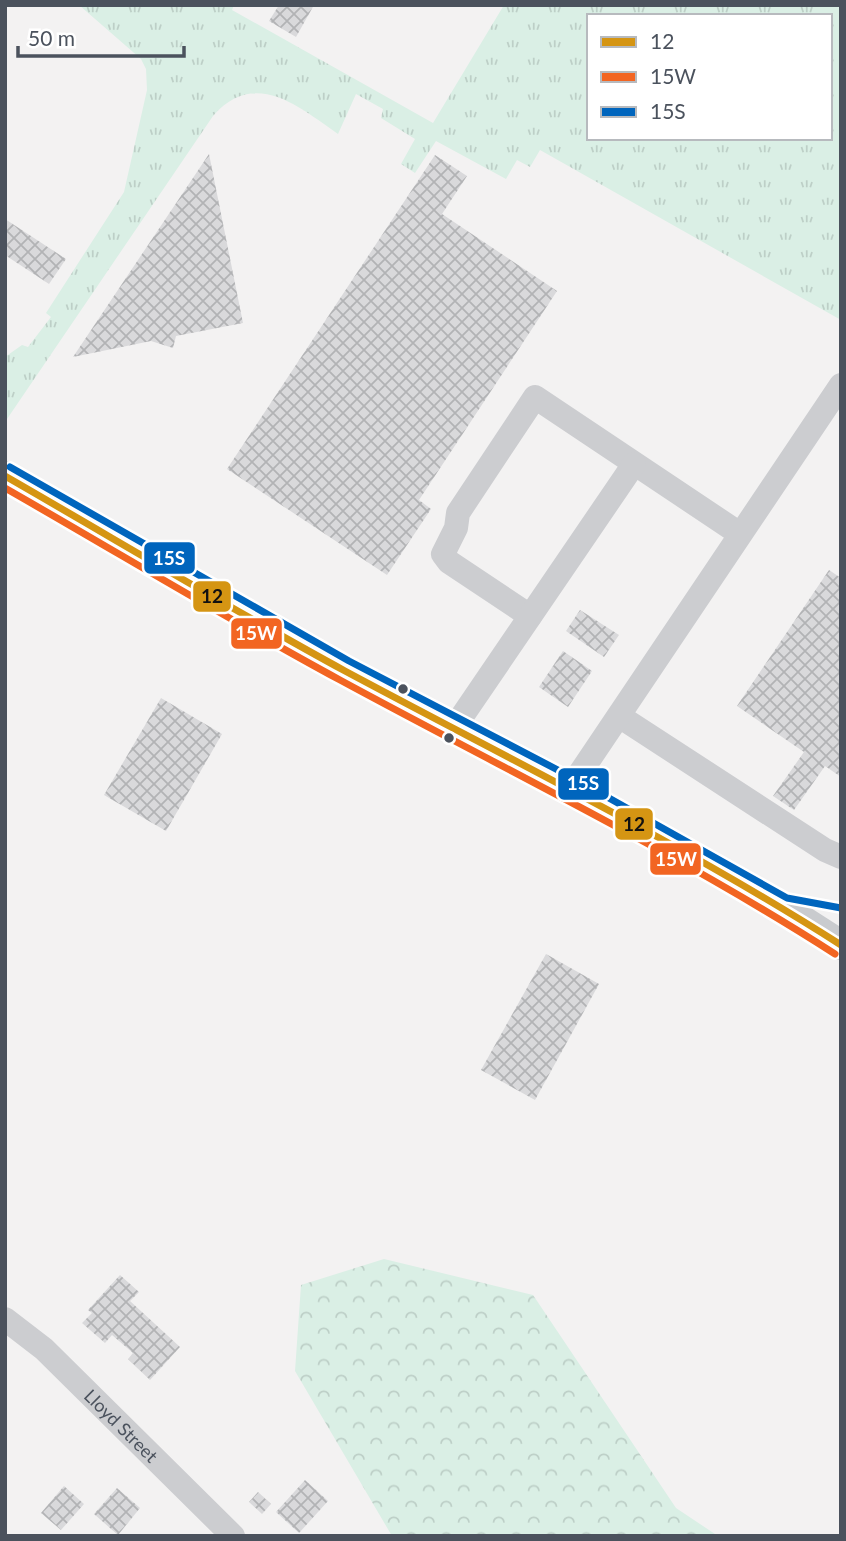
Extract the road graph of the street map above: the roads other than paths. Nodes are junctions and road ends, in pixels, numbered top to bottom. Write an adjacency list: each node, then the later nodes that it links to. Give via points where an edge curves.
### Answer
1 (841, 385): 4 (street)
2 (635, 464): 4 (street); 5 (street); 5 (street, via 535,397 458,513 443,554)
3 (5, 476): 7 (main road)
4 (740, 534): 6 (street)
5 (530, 617): 7 (street)
6 (619, 716): 8 (street); 9 (street)
7 (454, 728): 8 (main road)
8 (570, 788): 10 (main road)
9 (841, 858)
10 (783, 908): 11 (main road); 12 (main road)
11 (841, 919)
12 (841, 945)
13 (5, 1319): 14 (street, Lloyd Street, via 44,1349)
14 (233, 1536)

